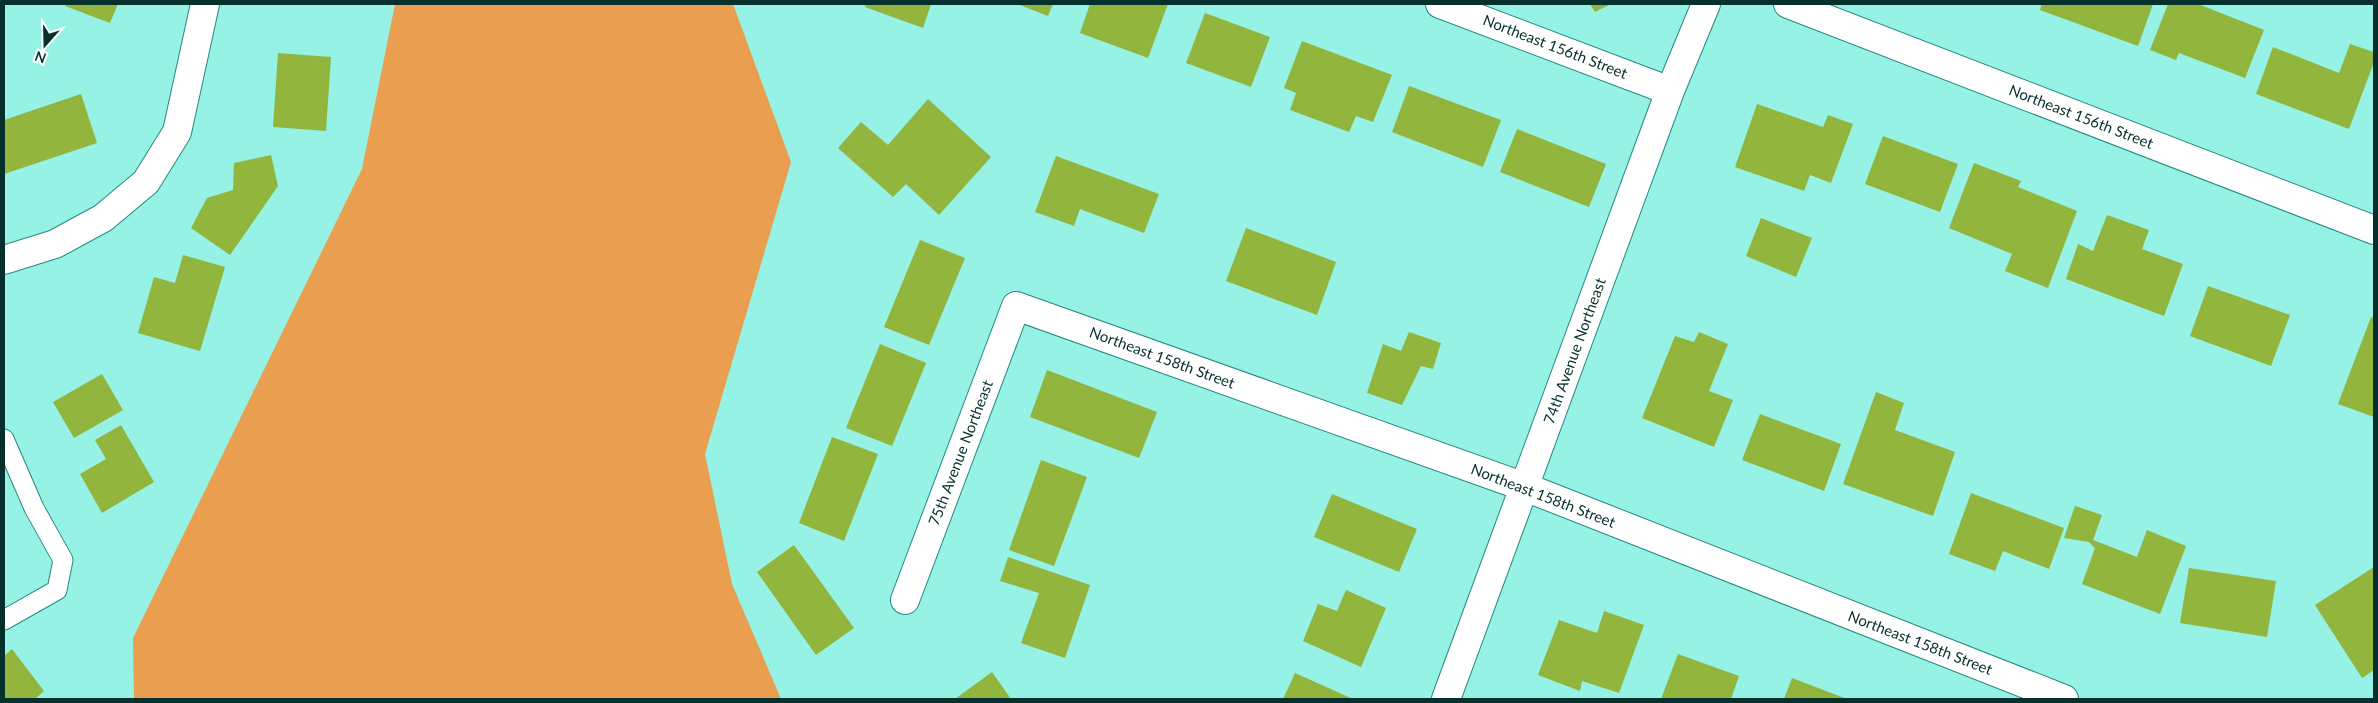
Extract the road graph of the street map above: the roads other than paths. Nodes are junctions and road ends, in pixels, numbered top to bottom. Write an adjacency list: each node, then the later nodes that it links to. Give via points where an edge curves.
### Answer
1 (205, 4): 7 (street, via 177,132 146,182 103,218 55,244)
2 (1440, 4): 5 (street, Northeast 156th Street)
3 (1706, 4): 5 (street, 74th Avenue Northeast)
4 (1788, 4): 6 (street, Northeast 156th Street)
5 (1670, 91): 10 (street, 74th Avenue Northeast)
6 (2374, 230)
7 (4, 260)
8 (1016, 306): 10 (street, Northeast 158th Street); 11 (street, 75th Avenue Northeast)
9 (4, 439): 12 (lane, via 34,508 63,560 57,590)
10 (1525, 488): 13 (street, 74th Avenue Northeast); 14 (street, Northeast 158th Street)
11 (905, 600)
12 (4, 620)
13 (1446, 699)
14 (2064, 699)

